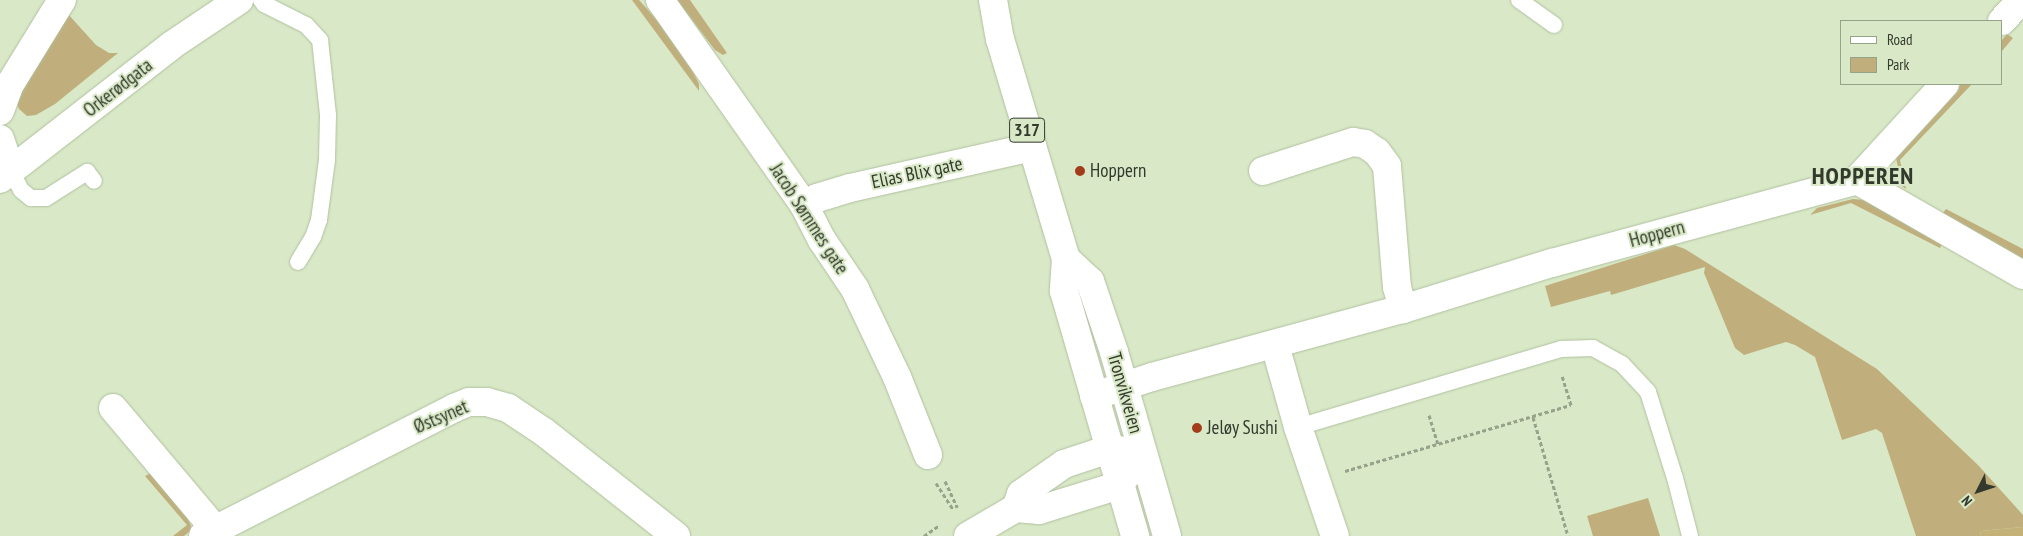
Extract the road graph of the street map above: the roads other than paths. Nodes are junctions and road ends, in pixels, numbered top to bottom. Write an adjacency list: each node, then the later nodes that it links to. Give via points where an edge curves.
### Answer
1 (62, 0): 11 (street, via 9,86)
2 (239, 0): 15 (street, Orkerødgata, via 172,45)
3 (261, 0): 20 (lane, via 306,25 320,40 328,114 327,160 319,220)
4 (660, 0): 18 (street, Jacob Sømmes gate)
5 (993, 0): 13 (street, Tronvikveien / 317, via 1000,39)
6 (1519, 0): 9 (lane)
7 (2021, 0): 8 (street)
8 (2003, 20)
9 (1554, 26)
10 (1944, 85): 16 (street)
11 (0, 111)
12 (0, 139): 15 (street)
13 (1032, 147): 18 (street, Elias Blix gate, via 850,188); 19 (street, Tronvikveien / 317)
14 (1263, 171): 22 (street, via 1353,142 1377,152 1386,166 1397,287)
15 (4, 173): 17 (lane, via 32,198 46,198 86,172)
16 (1857, 180): 21 (street); 22 (street, Hoppern, via 1552,263)
17 (94, 181)
18 (804, 205): 30 (street, Jacob Sømmes gate, via 866,310)
19 (1066, 259): 24 (street, Tronvikveien, via 1090,281); 25 (street, Tronvikveien / 317, via 1064,291)
20 (298, 262)
21 (2023, 275)
22 (1403, 309): 23 (street, Hoppern)
23 (1275, 345): 24 (street, Hoppern); 27 (street)
24 (1124, 386): 25 (street, Hoppern); 29 (street, Tronvikveien)
25 (1094, 396): 28 (street, Tronvikveien / 317)
26 (113, 408): 33 (street, Østsynet)
27 (1298, 427): 38 (street); 39 (lane, via 1555,351 1593,348 1622,364 1648,392)
28 (1109, 449): 29 (street); 31 (street, Tronvikveien / 317); 32 (street, via 1064,464 1037,481 1021,494)
29 (1142, 454): 31 (street); 37 (street, Tronvikveien)
30 (928, 455)
31 (1120, 485): 32 (street, via 1039,510); 36 (street, Tronvikveien / 317)
32 (1016, 508): 35 (street)
33 (209, 533): 34 (street, Østsynet, via 454,408 469,402 486,402 508,408 544,432)
34 (676, 536)
35 (968, 536)
36 (1135, 536)
37 (1168, 536)
38 (1335, 536)
39 (1690, 536)

